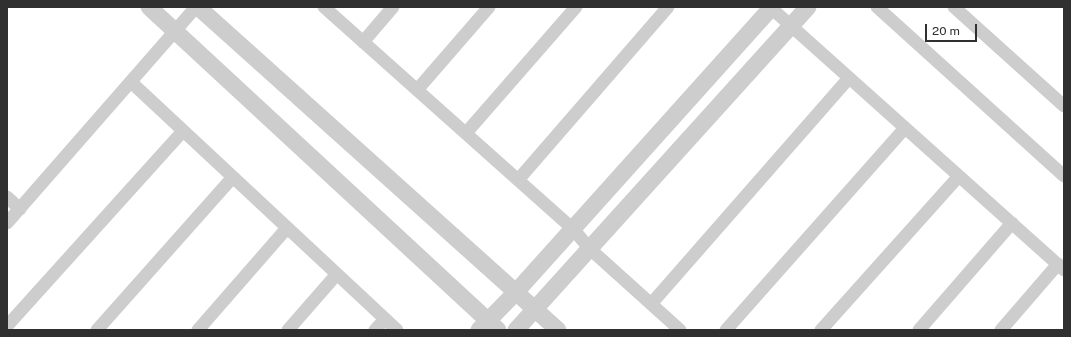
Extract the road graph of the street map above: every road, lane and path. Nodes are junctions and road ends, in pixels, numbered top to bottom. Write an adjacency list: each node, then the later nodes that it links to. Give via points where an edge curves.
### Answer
1 (149, 7): 13 (street)
2 (197, 7): 13 (street); 35 (street)
3 (324, 7): 14 (street)
4 (393, 7): 14 (street)
5 (489, 7): 17 (street)
6 (576, 7): 21 (street)
7 (668, 7): 25 (street)
8 (771, 7): 12 (street); 31 (street)
9 (808, 7): 12 (street)
10 (877, 7): 23 (street)
11 (954, 7): 18 (street)
12 (791, 26): 15 (street); 32 (street)
13 (175, 30): 16 (street); 40 (street)
14 (363, 42): 17 (street)
15 (849, 78): 19 (street); 36 (street)
16 (131, 82): 20 (street); 27 (street)
17 (417, 90): 21 (street)
18 (1064, 106)
19 (905, 128): 22 (street); 49 (street)
20 (183, 131): 24 (street); 39 (street)
21 (466, 133): 25 (street)
22 (959, 176): 29 (street); 50 (street)
23 (1064, 176)
24 (233, 177): 30 (street); 41 (street)
25 (518, 180): 31 (street)
26 (7, 197): 27 (street)
27 (20, 209): 28 (street)
28 (7, 223)
29 (1012, 223): 33 (street); 51 (street)
30 (287, 228): 34 (street); 42 (street)
31 (573, 229): 32 (street); 35 (street)
32 (590, 249): 36 (street); 37 (street)
33 (1061, 267): 52 (street)
34 (337, 274): 38 (street); 43 (street)
35 (516, 292): 37 (street); 40 (street)
36 (651, 304): 48 (street)
37 (535, 309): 46 (street); 47 (street)
38 (385, 319): 44 (street); 45 (street)
39 (7, 326)
40 (488, 327)
41 (97, 330)
42 (198, 330)
43 (288, 330)
44 (375, 330)
45 (397, 330)
46 (516, 330)
47 (558, 330)
48 (680, 330)
49 (726, 330)
50 (821, 330)
51 (920, 330)
52 (1001, 330)

